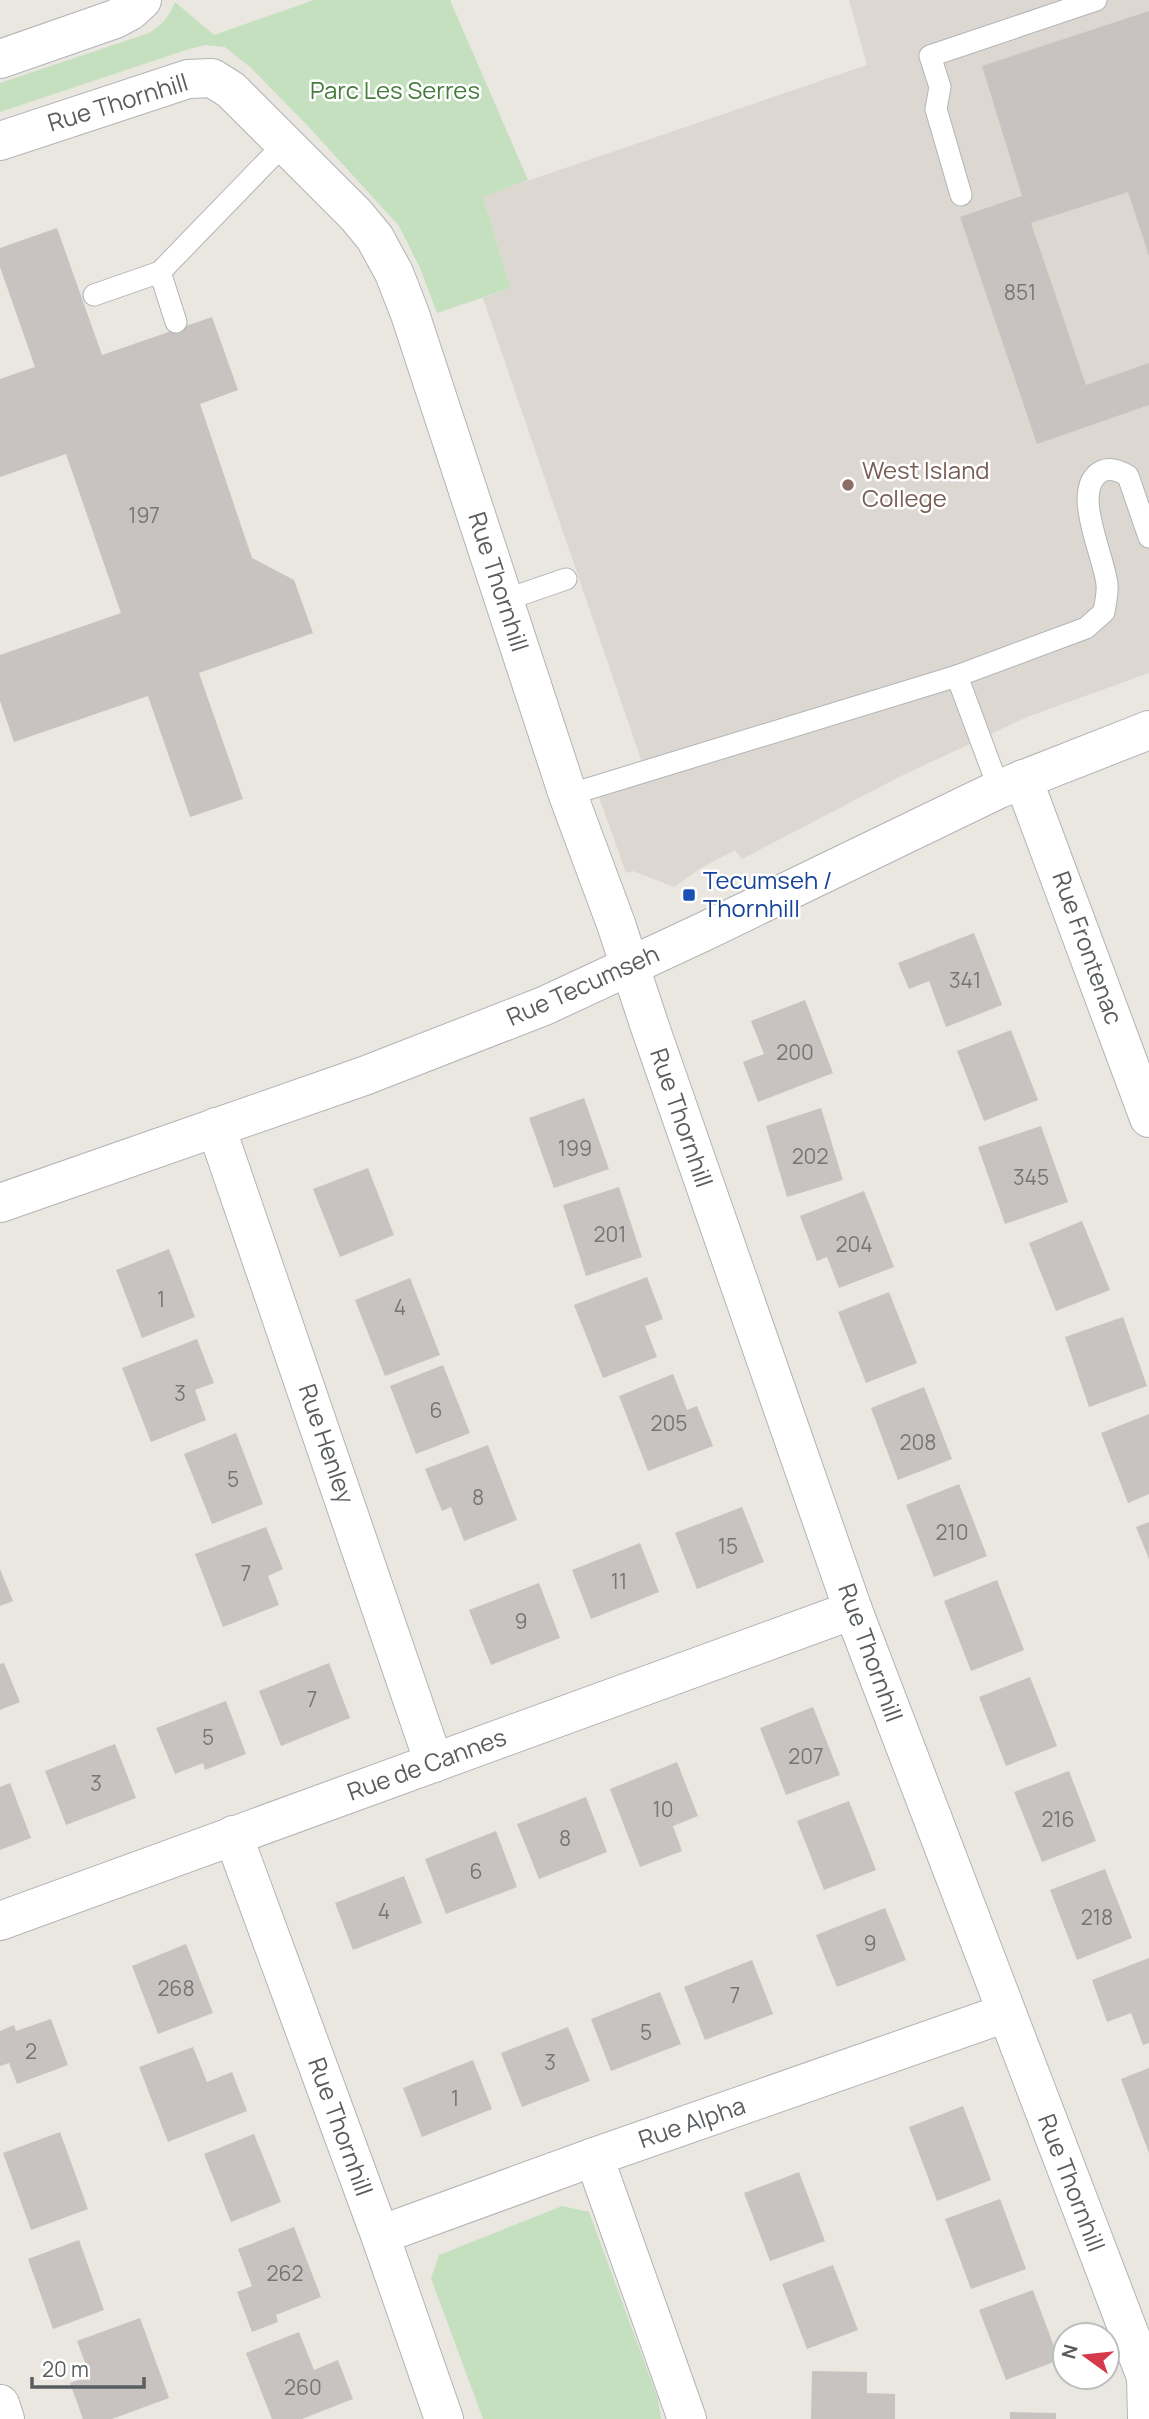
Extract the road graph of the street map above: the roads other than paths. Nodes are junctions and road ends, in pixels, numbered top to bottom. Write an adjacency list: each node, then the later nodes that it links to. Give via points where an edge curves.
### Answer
1 (142, 0): 3 (street, via 115,19)
2 (1096, 0): 6 (lane, via 930,56 940,87 936,109)
3 (0, 59)
4 (0, 141): 5 (street, Rue Thornhill, via 199,77 212,78 232,90)
5 (285, 143): 7 (lane); 12 (street, Rue Thornhill, via 365,226 394,273)
6 (961, 195)
7 (160, 272): 8 (lane); 9 (lane)
8 (94, 295)
9 (176, 322)
10 (1149, 537): 13 (lane, via 1128,476 1119,470 1099,473 1086,496 1107,586 1104,612 1086,628)
11 (566, 579): 12 (lane)
12 (505, 600): 16 (street, Rue Thornhill)
13 (957, 676): 15 (lane); 16 (lane)
14 (1149, 730): 15 (street, Rue Tecumseh)
15 (1011, 784): 17 (street, Rue Tecumseh); 18 (street, Rue Frontenac)
16 (568, 795): 17 (street, Rue Thornhill)
17 (630, 966): 19 (street, Rue Tecumseh, via 421,1054); 21 (street, Rue Thornhill)
18 (1149, 1118)
19 (216, 1127): 20 (street, Rue Tecumseh); 22 (street, Rue Henley)
20 (0, 1203)
21 (853, 1610): 22 (street, Rue de Cannes); 25 (street, Rue Thornhill)
22 (435, 1763): 23 (street, Rue de Cannes)
23 (233, 1835): 24 (street, Rue de Cannes); 27 (street, Rue Thornhill)
24 (0, 1920)
25 (1006, 2013): 26 (street, Rue Alpha); 32 (street, Rue Thornhill, via 1146,2377)
26 (594, 2157): 27 (street, Rue Alpha); 31 (street)
27 (380, 2235): 30 (street, Rue Thornhill)
28 (0, 2404): 29 (street)
29 (5, 2419)
30 (444, 2419)
31 (687, 2419)
32 (1147, 2419)

